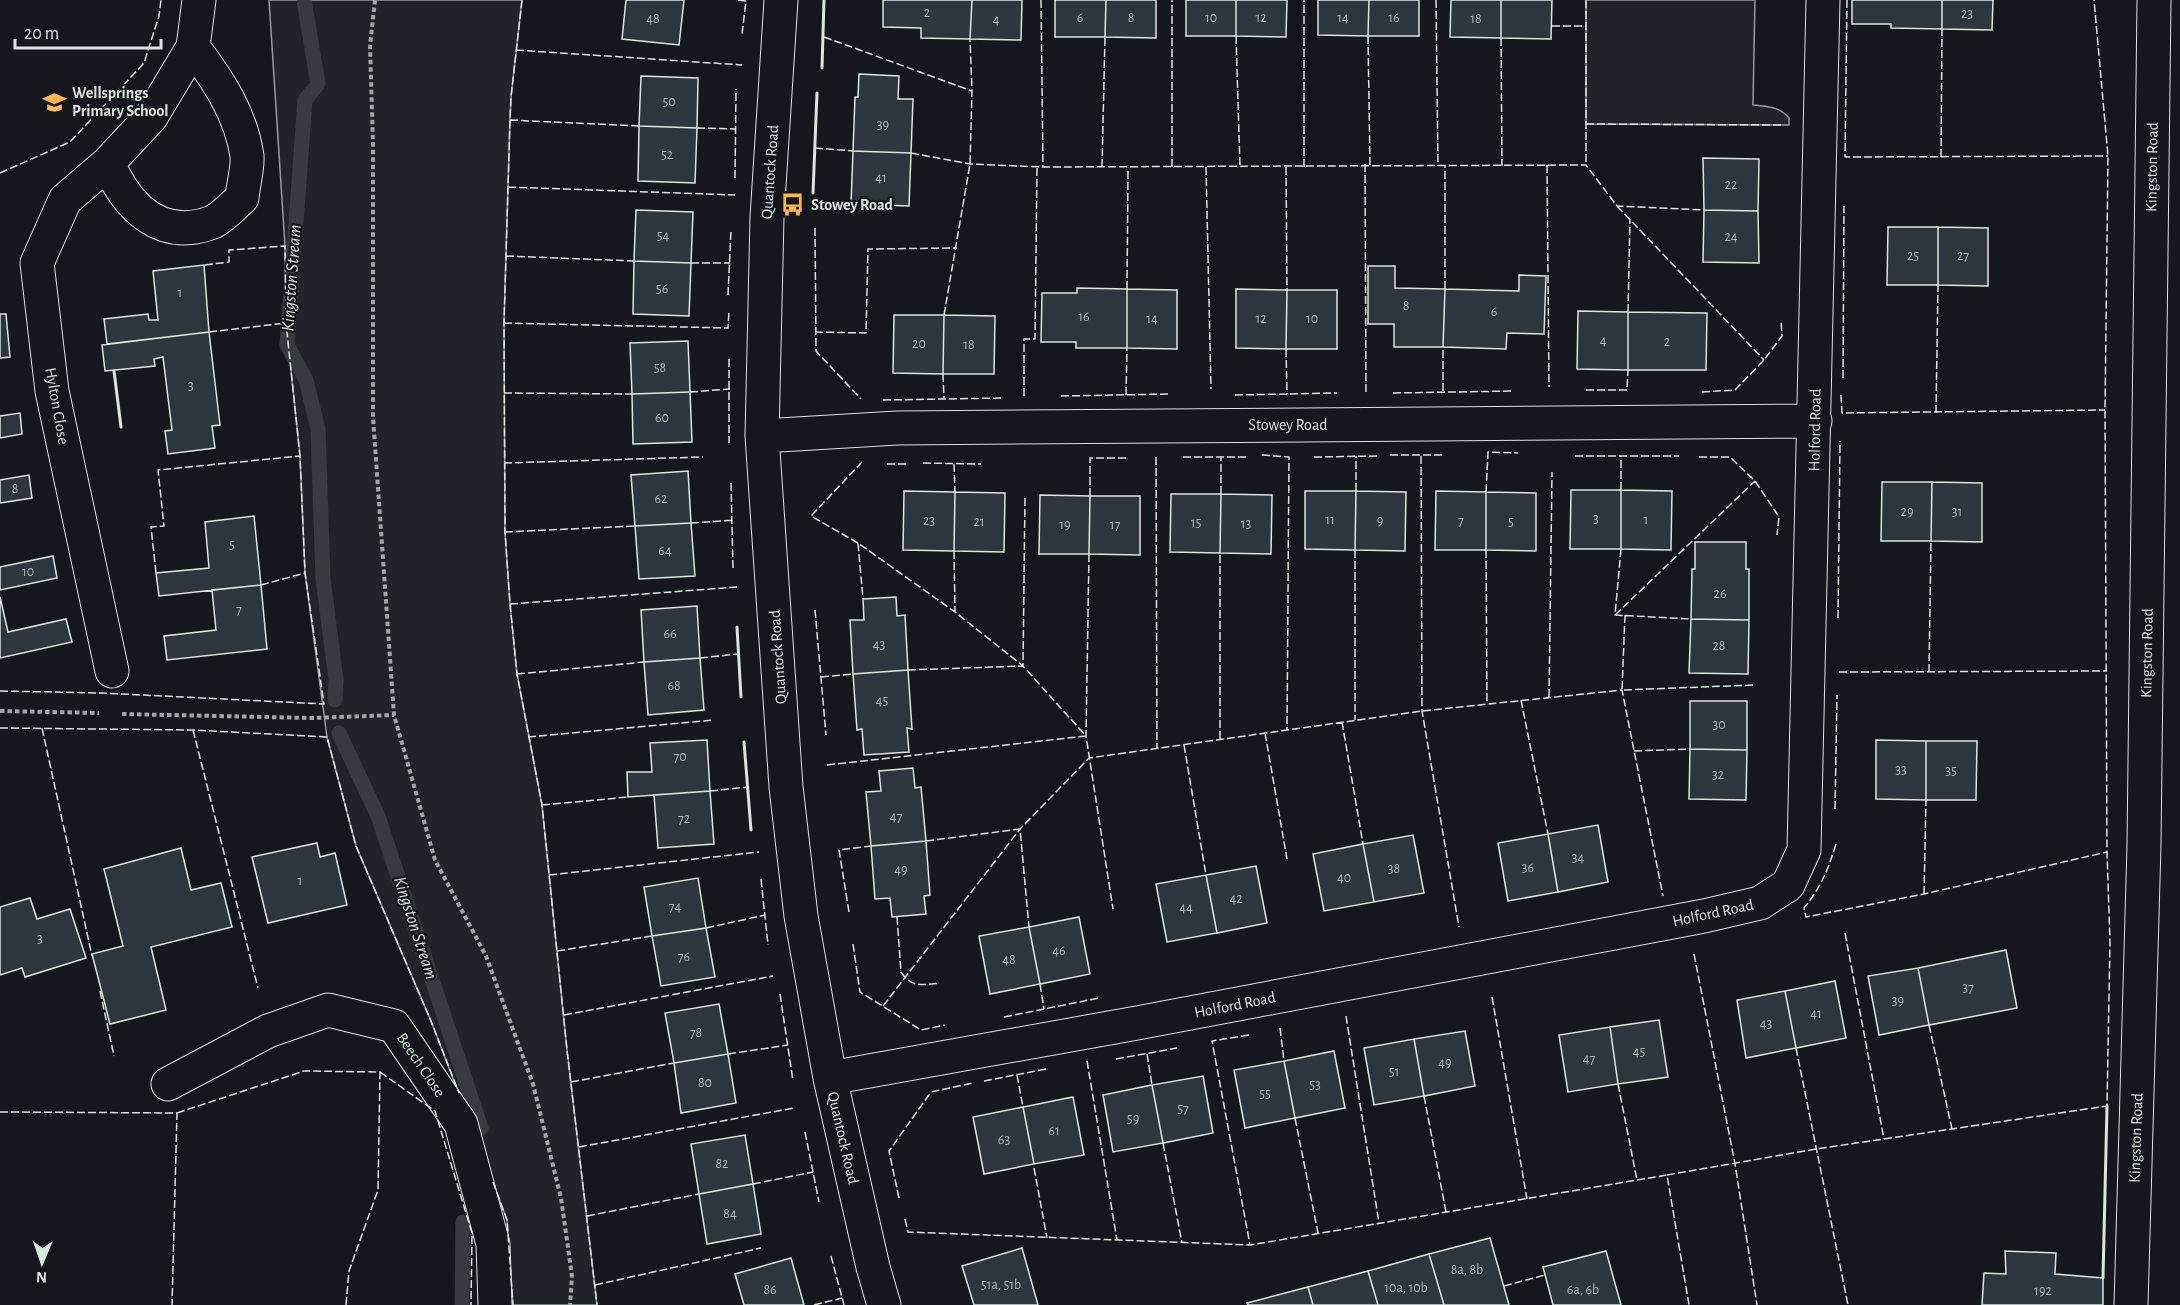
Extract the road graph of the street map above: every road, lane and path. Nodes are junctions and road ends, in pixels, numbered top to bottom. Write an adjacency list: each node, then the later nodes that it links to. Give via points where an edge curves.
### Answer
1 (199, 0): 6 (street, Hylton Close)
2 (375, 0): 14 (path, via 370,46 373,417)
3 (781, 0): 9 (street, Quantock Road, via 766,218)
4 (1823, 0): 8 (street, Holford Road)
5 (2154, 0): 20 (street, Kingston Road, via 2144,845)
6 (193, 47): 7 (street, Hylton Close, via 151,117); 7 (street, via 236,113 247,158 242,198 215,221 188,228 159,223 136,208 118,186)
7 (108, 163): 10 (street, Hylton Close, via 65,200 37,264 52,391)
8 (1815, 421): 9 (street, Stowey Road, via 897,428); 15 (street, Holford Road, via 1804,850 1788,885 1760,903 1704,916)
9 (762, 436): 15 (street, Quantock Road, via 786,787 801,916)
10 (112, 671)
11 (0, 711): 12 (path)
12 (104, 713)
13 (116, 713): 14 (path, via 312,718)
14 (394, 715): 18 (path, via 435,860 486,956 533,1084 561,1198 572,1276)
15 (830, 1078): 19 (street, Quantock Road)
16 (168, 1084): 17 (street, Beech Close, via 268,1031 328,1010 394,1026 461,1124 492,1244)
17 (495, 1305)
18 (570, 1305)
19 (884, 1305)
20 (2131, 1305)

